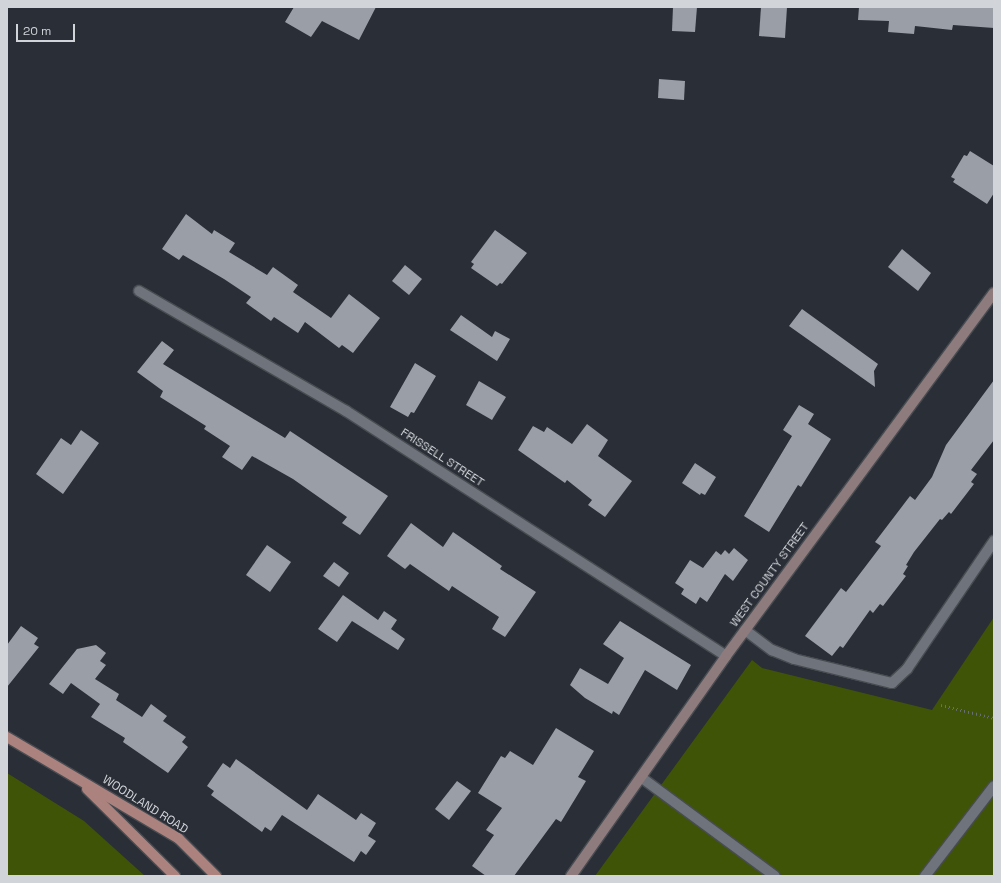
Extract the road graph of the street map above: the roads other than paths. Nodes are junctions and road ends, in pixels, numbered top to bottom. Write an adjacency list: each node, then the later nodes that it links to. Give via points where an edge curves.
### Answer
1 (139, 291): 5 (street, FRISSELL STREET, via 346,411)
2 (994, 293): 4 (main road, WEST COUNTY STREET)
3 (994, 541): 4 (street, via 906,669 892,683 789,657 772,650)
4 (745, 630): 5 (main road, WEST COUNTY STREET)
5 (726, 656): 8 (main road, WEST COUNTY STREET)
6 (7, 737): 7 (main road, WOODLAND ROAD)
7 (74, 777): 10 (main road, WOODLAND ROAD); 11 (main road, WOODLAND ROAD, via 178,838)
8 (642, 778): 12 (main road, WEST COUNTY STREET); 13 (street)
9 (994, 786): 14 (street)
10 (175, 876)
11 (216, 876)
12 (572, 876)
13 (775, 876)
14 (925, 876)

